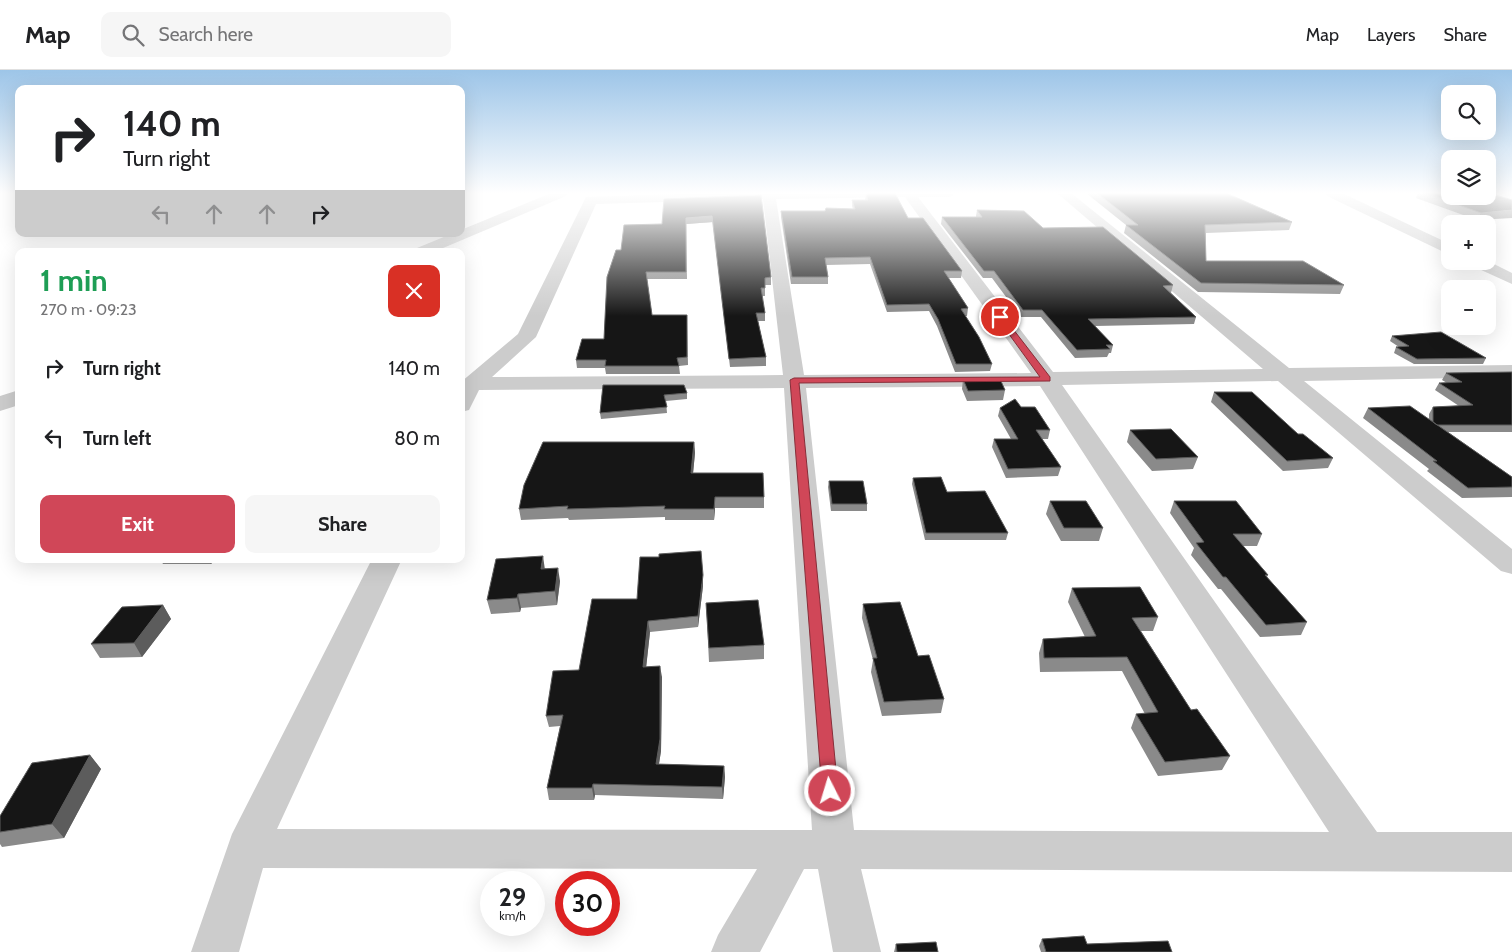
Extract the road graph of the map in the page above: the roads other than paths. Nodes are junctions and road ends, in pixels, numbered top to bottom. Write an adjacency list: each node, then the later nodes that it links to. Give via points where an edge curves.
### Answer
1 (575, 234): 15 (street, via 526,337)
2 (774, 234): 14 (street)
3 (939, 234): 13 (street)
4 (1113, 234): 12 (street)
5 (1417, 234): 7 (street)
6 (457, 237): 8 (street)
7 (1441, 246)
8 (430, 248)
9 (1492, 270): 10 (street)
10 (1512, 280)
11 (1512, 371): 12 (street)
12 (1282, 374): 13 (street); 20 (street)
13 (1047, 379): 14 (street); 24 (street)
14 (794, 380): 15 (street); 23 (street)
15 (471, 384): 16 (street)
16 (465, 397)
17 (15, 398): 18 (street)
18 (0, 404)
19 (385, 563): 21 (street)
20 (1512, 564)
21 (247, 848): 22 (street); 26 (street)
22 (792, 849): 23 (street); 27 (street)
23 (835, 849): 24 (street); 28 (street)
24 (1366, 851): 25 (street)
25 (1512, 852)
26 (215, 952)
27 (735, 952)
28 (857, 952)

